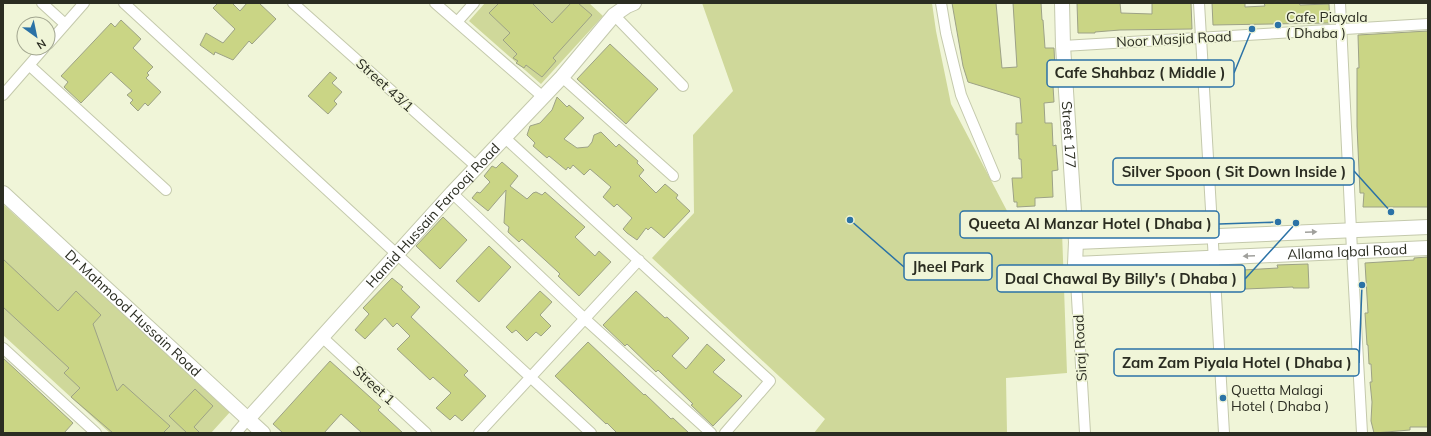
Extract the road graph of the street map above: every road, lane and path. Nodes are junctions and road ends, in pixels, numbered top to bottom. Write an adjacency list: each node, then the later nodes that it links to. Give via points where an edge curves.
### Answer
1 (42, 3): 14 (street)
2 (84, 3): 14 (street)
3 (124, 3): 39 (street)
4 (293, 3): 27 (street, Street 43/1)
5 (435, 3): 13 (street)
6 (474, 3): 13 (street)
7 (634, 3): 12 (street, Hamid Hussain Farooqi Road)
8 (941, 3): 29 (street, via 961,95)
9 (1062, 3): 19 (street, Street 177)
10 (1199, 3): 18 (street)
11 (1340, 3): 16 (street)
12 (614, 15): 22 (street, Hamid Hussain Farooqi Road); 23 (street)
13 (457, 22): 25 (street)
14 (65, 24): 17 (street)
15 (1428, 24): 16 (street, Noor Masjid Road)
16 (1342, 29): 18 (street, Noor Masjid Road); 34 (street)
17 (56, 35)
18 (1201, 38): 19 (street, Noor Masjid Road); 35 (street)
19 (1063, 46): 36 (street, Street 177)
20 (37, 56): 21 (street)
21 (29, 65): 24 (street); 30 (street)
22 (562, 77): 25 (street, Hamid Hussain Farooqi Road); 28 (street)
23 (683, 86)
24 (3, 95)
25 (543, 97): 26 (street, Hamid Hussain Farooqi Road)
26 (504, 137): 27 (street, Hamid Hussain Farooqi Road); 41 (street)
27 (476, 167): 32 (street, Hamid Hussain Farooqi Road)
28 (673, 176)
29 (995, 176)
30 (166, 190)
31 (3, 193): 47 (street, Dr Mahmood Hussain Road)
32 (452, 193): 39 (street, Hamid Hussain Farooqi Road); 43 (street)
33 (1428, 226): 34 (street, Allama Iqbal Road)
34 (1351, 230): 35 (street, Allama Iqbal Road, one-way to 34); 38 (street)
35 (1213, 236): 36 (street, Allama Iqbal Road); 40 (street)
36 (1076, 242): 42 (street, Street 177)
37 (1428, 248): 38 (street, Allama Iqbal Road)
38 (1352, 251): 40 (street, Allama Iqbal Road, one-way to 40); 58 (street)
39 (397, 253): 44 (street, Hamid Hussain Farooqi Road); 46 (street)
40 (1214, 258): 42 (street, Allama Iqbal Road); 57 (street)
41 (639, 260): 43 (street); 55 (street, via 770,381)
42 (1075, 264): 56 (street, Siraj Road)
43 (585, 319): 46 (street); 54 (street)
44 (322, 337): 47 (street, Hamid Hussain Farooqi Road); 51 (street, Street 1)
45 (3, 348): 48 (street)
46 (531, 378): 52 (street); 53 (street)
47 (248, 419): 49 (street, Hamid Hussain Farooqi Road); 50 (street, Dr Mahmood Hussain Road)
48 (96, 433)
49 (236, 433)
50 (263, 433)
51 (426, 433)
52 (479, 433)
53 (591, 433)
54 (711, 433)
55 (725, 433)
56 (1085, 433)
57 (1224, 433)
58 (1362, 433)

